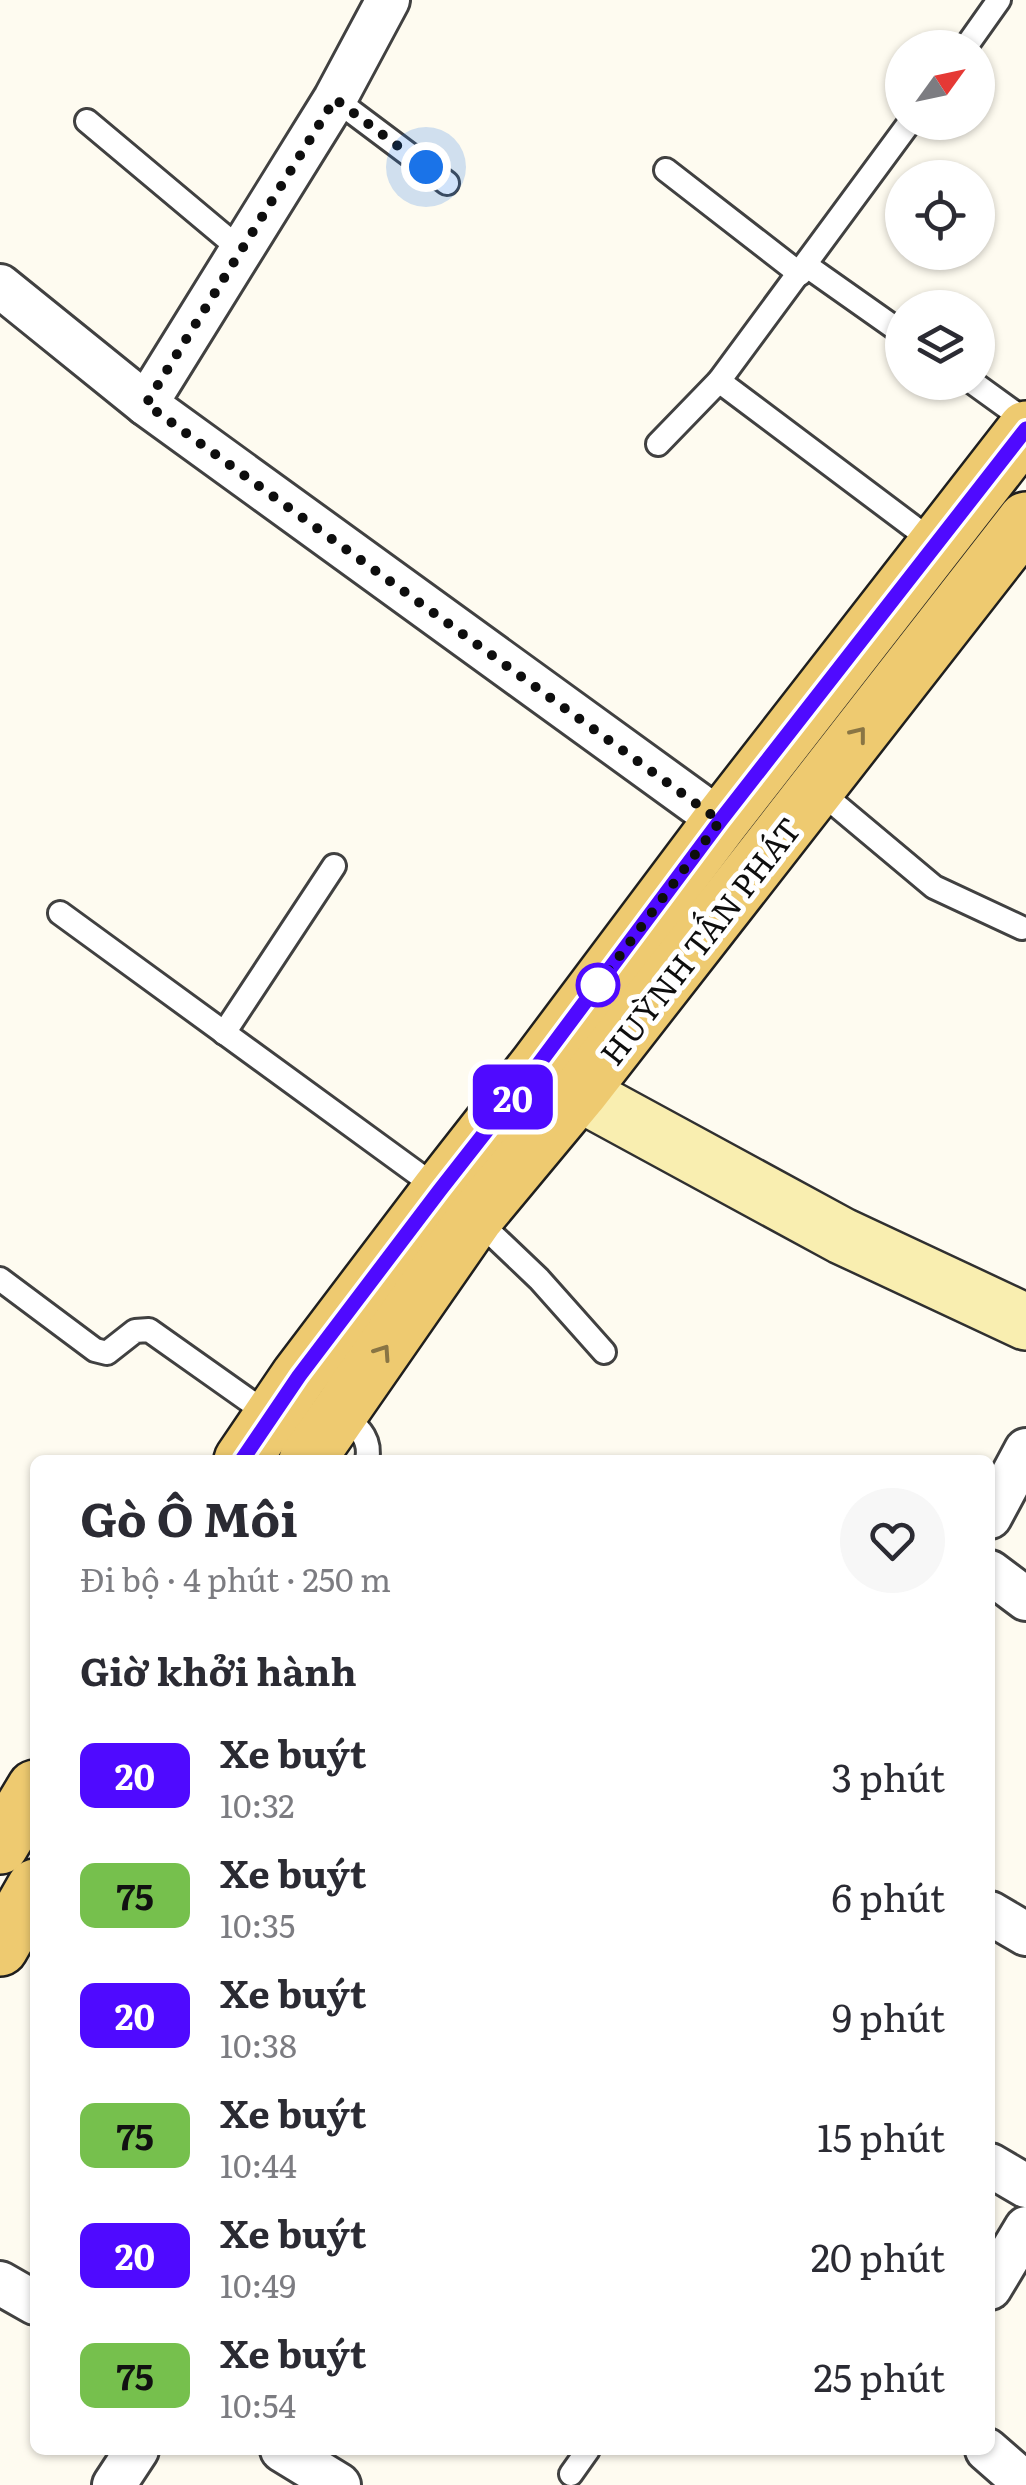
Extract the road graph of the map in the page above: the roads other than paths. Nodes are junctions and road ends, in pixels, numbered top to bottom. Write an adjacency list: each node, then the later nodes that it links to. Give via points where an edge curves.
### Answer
1 (388, 0): 4 (street)
2 (999, 0): 3 (lane)
3 (978, 30)
4 (335, 99): 8 (lane); 9 (street)
5 (87, 121): 9 (lane)
6 (897, 140): 10 (lane)
7 (666, 170): 10 (lane)
8 (447, 182)
9 (242, 251): 15 (street)
10 (803, 270): 12 (lane); 13 (lane)
11 (0, 286): 15 (street)
12 (885, 322)
13 (719, 381): 18 (lane); 20 (lane)
14 (995, 398): 16 (lane)
15 (146, 404): 22 (street)
16 (1026, 420)
17 (1026, 429): 20 (main road, HUỲNH TẤN PHÁT)
18 (658, 444)
19 (1026, 520): 21 (main road, HUỲNH TẤN PHÁT, one-way to 19)
20 (936, 544): 22 (main road, HUỲNH TẤN PHÁT)
21 (817, 789): 25 (lane, via 934,886); 27 (main road, HUỲNH TẤN PHÁT)
22 (720, 821): 27 (main road, HUỲNH TẤN PHÁT)
23 (334, 866): 26 (lane)
24 (60, 914): 26 (lane)
25 (1022, 928)
26 (224, 1033): 28 (lane)
27 (558, 1079): 28 (main road, HUỲNH TẤN PHÁT); 30 (street, via 842,1236)
28 (457, 1204): 31 (lane, via 539,1279); 32 (main road, HUỲNH TẤN PHÁT, one-way to 28); 33 (main road, HUỲNH TẤN PHÁT)
29 (0, 1279): 33 (lane, via 95,1350 107,1354 134,1331 149,1330)
30 (1026, 1322)
31 (604, 1352)
32 (342, 1412): 33 (main road); 35 (main road, HUỲNH TẤN PHÁT); 36 (lane, via 368,1442)
33 (271, 1418)
34 (1026, 1450): 37 (street)
35 (311, 1455)
36 (367, 1455)
37 (995, 1508)
38 (995, 1576): 39 (street)
39 (1026, 1599)
40 (17, 1837): 43 (main road)
41 (995, 1916): 42 (street)
42 (1026, 1934)
43 (0, 1948)
44 (995, 2168): 45 (street)
45 (1026, 2186)
46 (1026, 2228): 47 (street)
47 (995, 2280)
48 (0, 2283): 49 (street)
49 (30, 2300)
50 (135, 2455): 56 (street)
51 (290, 2455): 57 (street)
52 (584, 2455): 54 (lane)
53 (992, 2455): 55 (street)
54 (571, 2474)
55 (1026, 2484)
56 (114, 2485)
57 (338, 2485)

